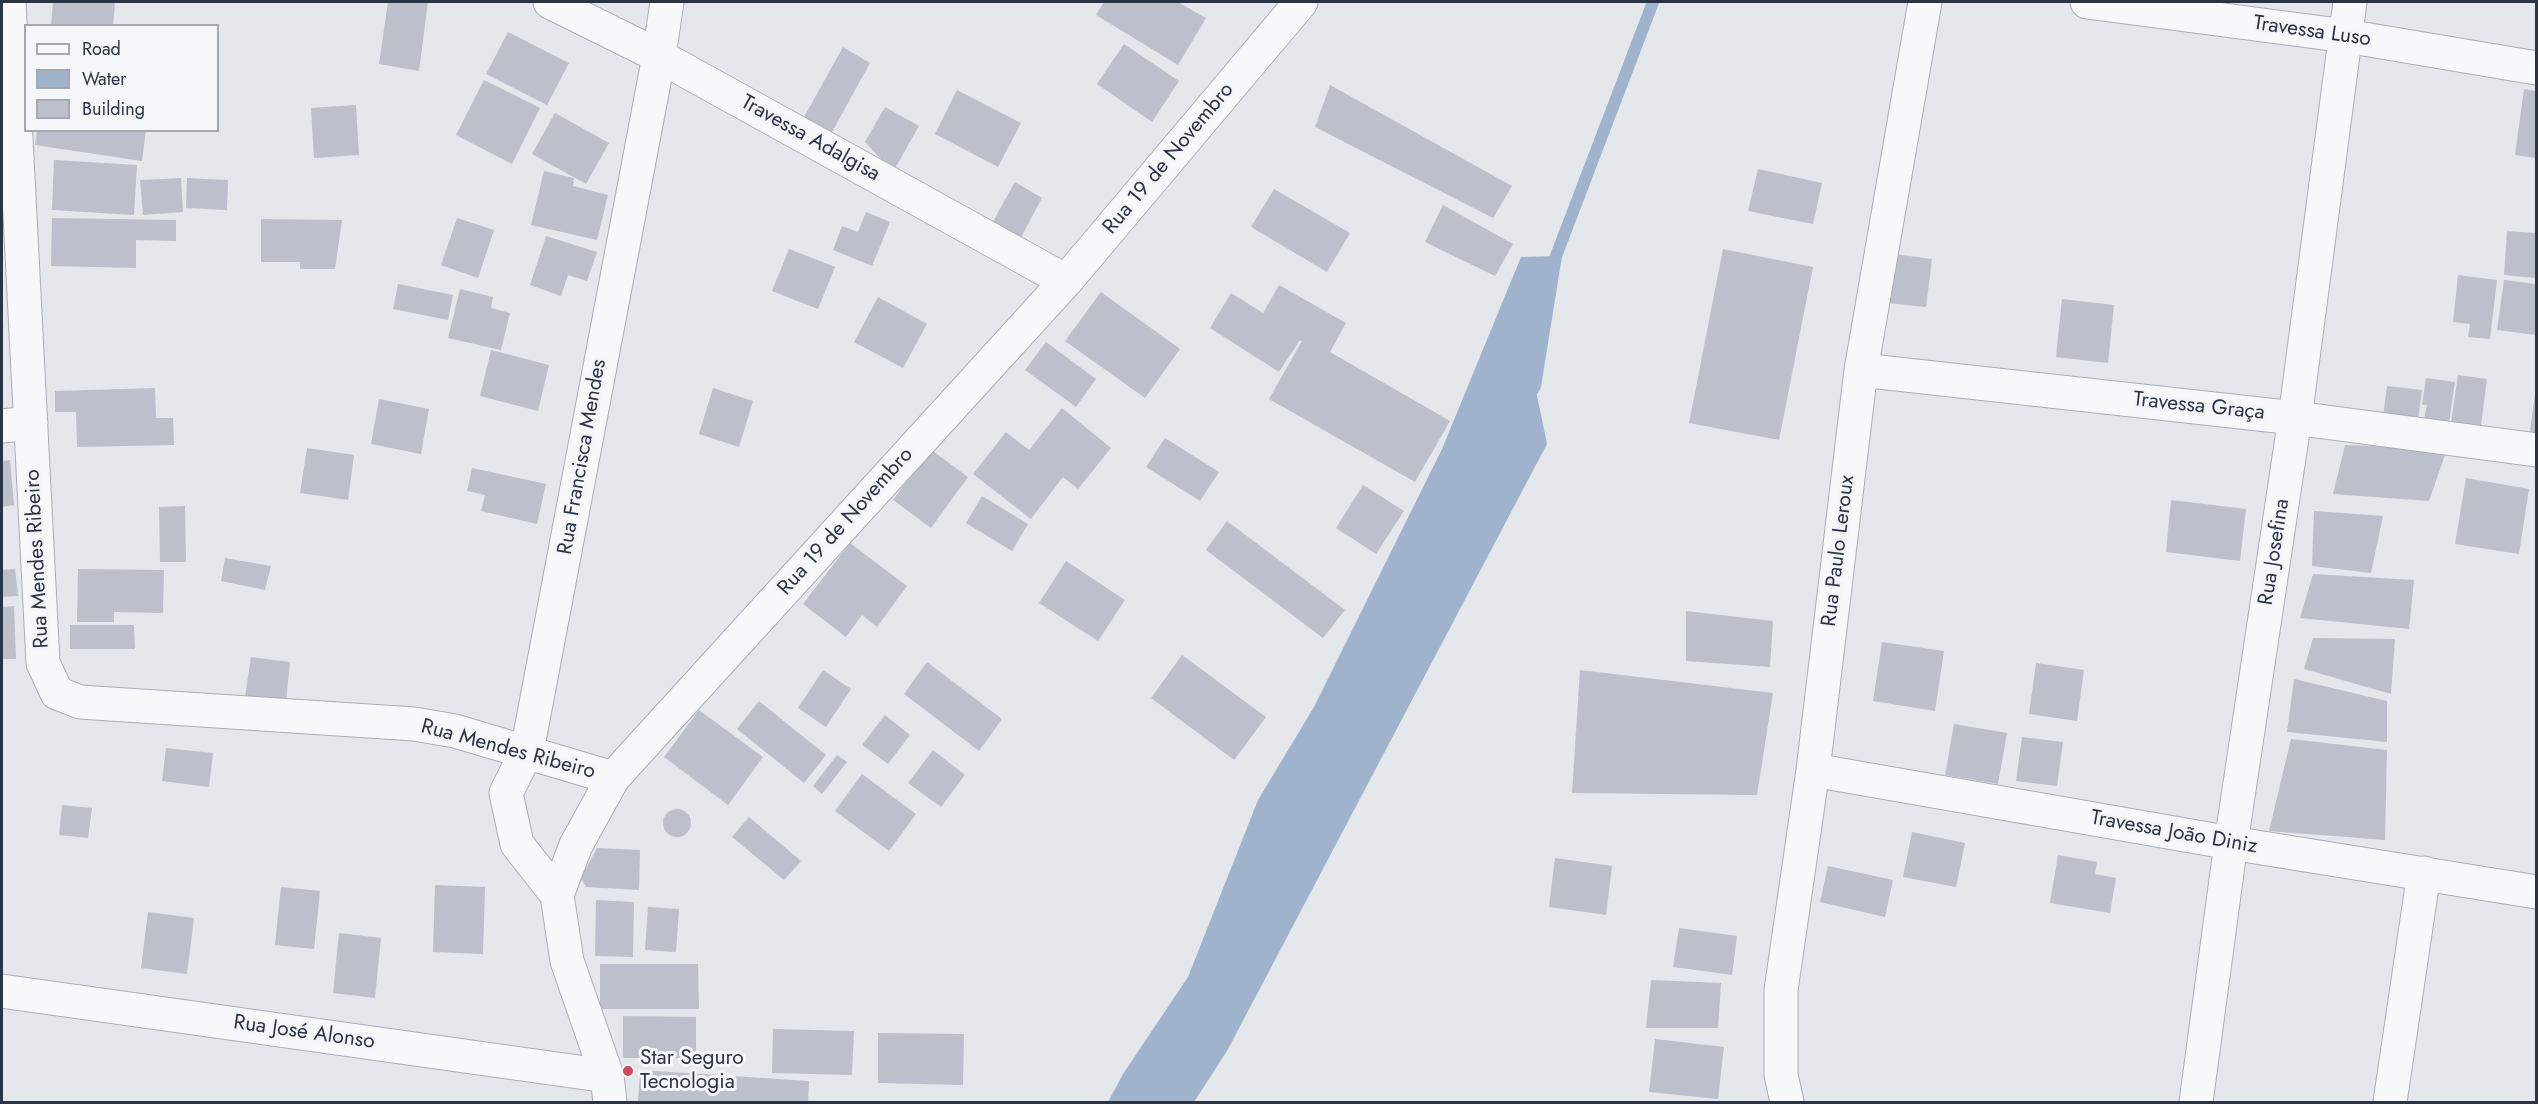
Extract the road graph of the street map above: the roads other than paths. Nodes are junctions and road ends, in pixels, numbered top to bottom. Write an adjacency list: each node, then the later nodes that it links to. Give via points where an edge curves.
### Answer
1 (9, 2): 9 (street, Rua Mendes Ribeiro)
2 (550, 2): 10 (street, Travessa Adalgisa)
3 (667, 2): 10 (street, Rua Francisca Mendes)
4 (1301, 2): 12 (street, Rua 19 de Novembro)
5 (1925, 2): 13 (street, Rua Paulo Leroux)
6 (2087, 2): 8 (street, Travessa Luso)
7 (2350, 2): 8 (street, Rua Josefina)
8 (2346, 36): 11 (street, Travessa Luso); 14 (street, Rua Josefina)
9 (6, 49): 15 (street, Rua Mendes Ribeiro)
10 (659, 56): 12 (street, Travessa Adalgisa); 17 (street, Rua Francisca Mendes)
11 (2536, 68)
12 (1066, 282): 19 (street, Rua 19 de Novembro)
13 (1861, 370): 14 (street, Travessa Graça); 18 (street, Rua Paulo Leroux)
14 (2295, 418): 16 (street, Travessa Graça); 20 (street, Rua Josefina)
15 (16, 425): 17 (street, Rua Mendes Ribeiro, via 43,663 57,693 80,702 414,724)
16 (2536, 450)
17 (527, 751): 19 (street, Rua Mendes Ribeiro); 23 (street, Rua Francisca Mendes, via 506,793 517,844)
18 (1813, 770): 20 (street, Travessa João Diniz); 26 (street, Rua Paulo Leroux, via 1781,990 1781,1075)
19 (613, 778): 23 (street, Rua 19 de Novembro, via 576,845)
20 (2231, 843): 21 (street, Travessa João Diniz); 27 (street, Rua Josefina)
21 (2424, 873): 22 (street, Travessa João Diniz); 28 (street)
22 (2536, 892)
23 (557, 895): 25 (street, Rua 19 de Novembro, via 567,961)
24 (2, 991): 25 (street, Rua José Alonso)
25 (609, 1089)
26 (1787, 1102)
27 (2196, 1102)
28 (2390, 1102)

